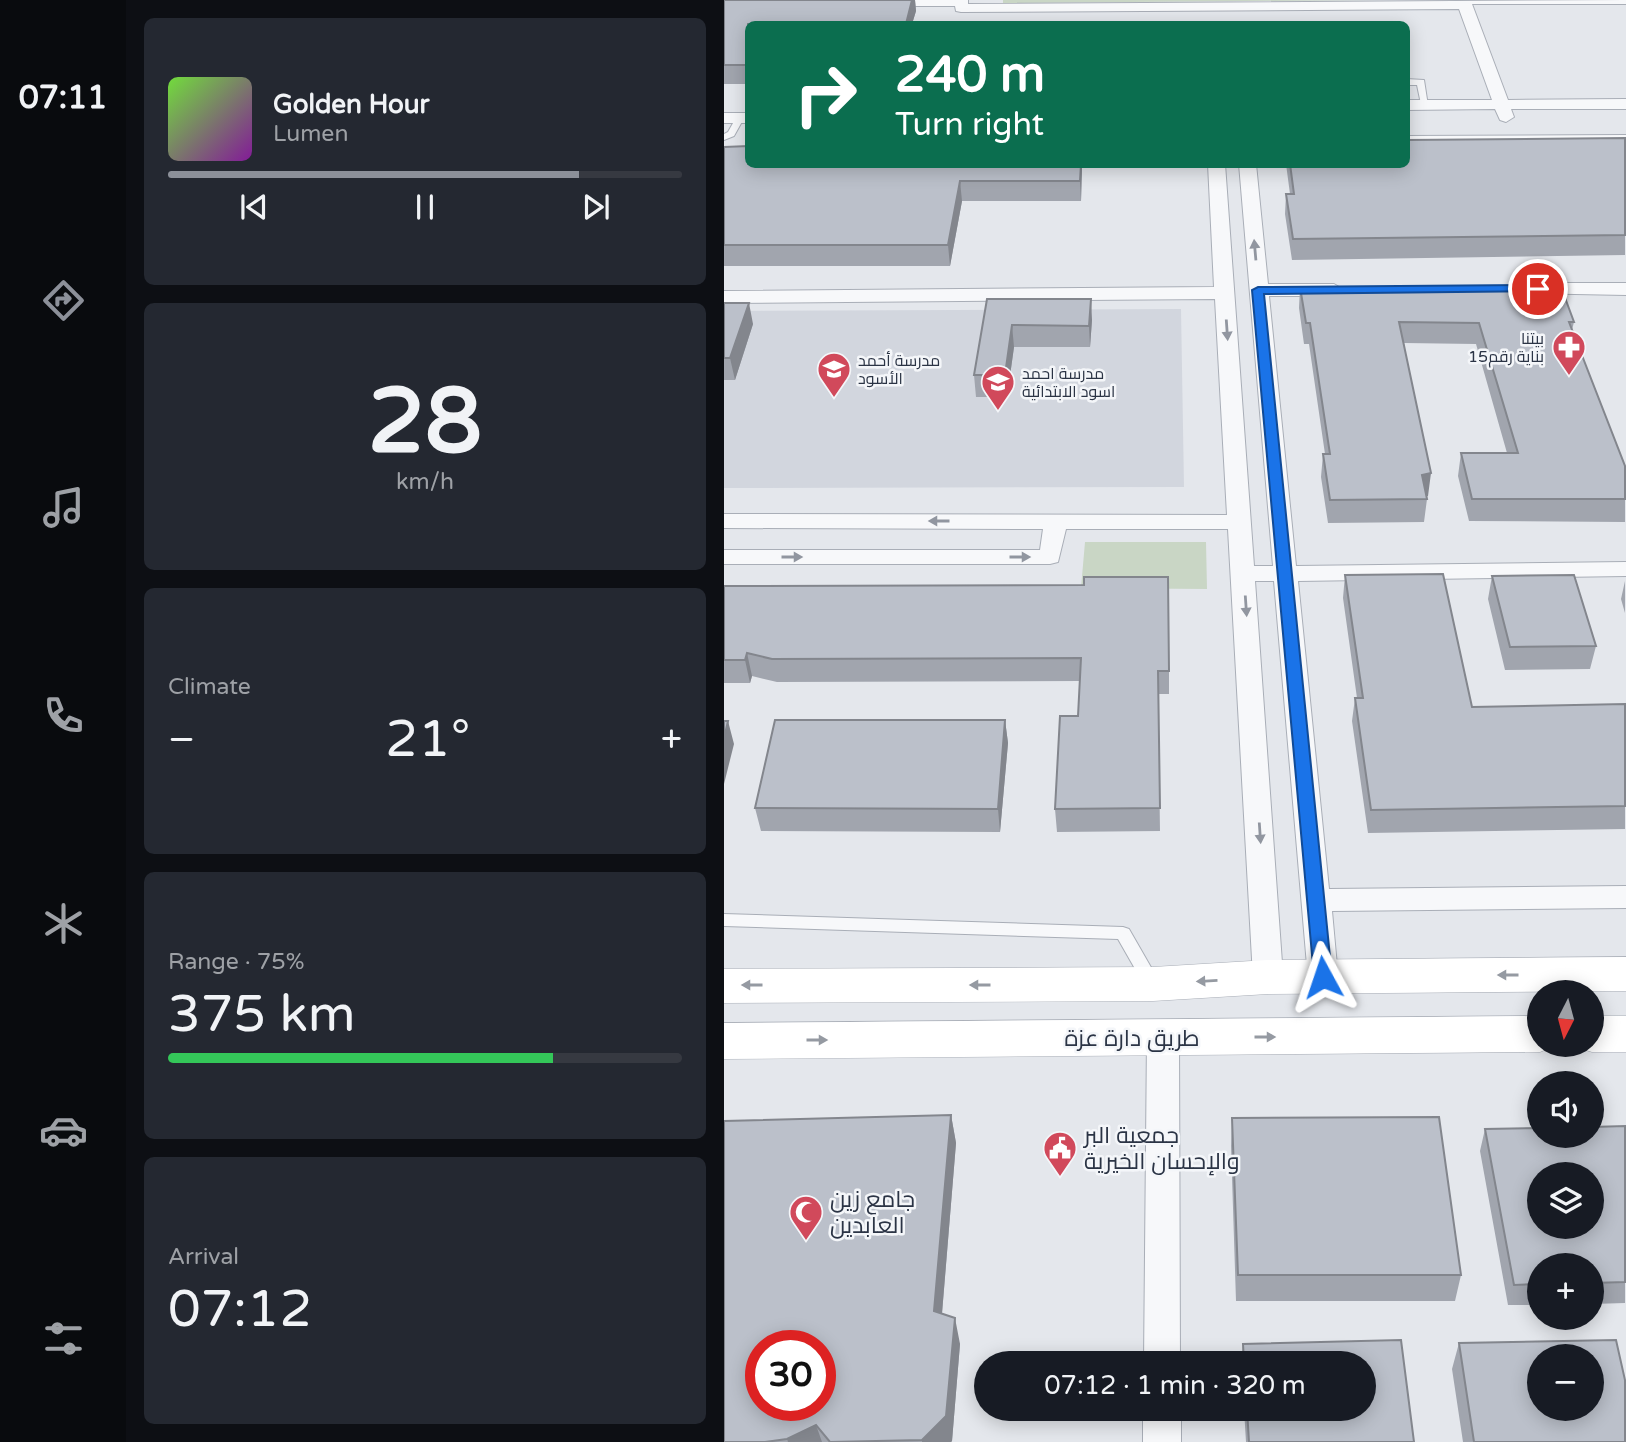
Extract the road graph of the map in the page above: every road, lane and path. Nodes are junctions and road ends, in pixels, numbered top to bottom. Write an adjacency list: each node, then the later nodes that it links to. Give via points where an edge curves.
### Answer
1 (1625, 0): 3 (street)
2 (870, 2): 4 (street)
3 (1463, 2): 4 (street); 11 (street)
4 (962, 3): 5 (street)
5 (958, 21)
6 (1410, 82): 8 (lane, via 1421,82)
7 (1410, 104): 8 (street)
8 (1425, 104): 11 (street)
9 (1625, 104): 11 (street)
10 (724, 106): 12 (street)
11 (1503, 111): 13 (street); 14 (street)
12 (740, 115): 15 (lane, via 731,134)
13 (1410, 117)
14 (1625, 117)
15 (724, 137)
16 (1625, 138): 17 (lane)
17 (1410, 139)
18 (1216, 168): 24 (street)
19 (1247, 168): 21 (street, one-way to 19)
20 (1510, 289): 23 (street)
21 (1258, 290): 22 (street); 31 (street)
22 (1356, 290)
23 (1624, 291)
24 (1225, 293): 25 (street); 28 (street, one-way to 28)
25 (724, 297)
26 (724, 521): 27 (street, one-way to 26)
27 (1056, 521): 28 (street); 29 (street, one-way to 27, via 1050,557)
28 (1241, 522): 32 (street)
29 (724, 557)
30 (1625, 569): 31 (street)
31 (1285, 573): 32 (street); 34 (street)
32 (1244, 574): 37 (street, one-way to 37)
33 (1625, 897): 34 (street)
34 (1316, 900): 38 (street)
35 (724, 920): 39 (lane, via 1123,933)
36 (1625, 974): 38 (main road, one-way to 38)
37 (1268, 977): 38 (main road); 39 (main road, one-way to 39)
38 (1323, 977)
39 (1153, 984): 40 (main road, one-way to 40)
40 (724, 985)
41 (1527, 1034): 44 (main road, طريق دارة عزة, one-way to 41)
42 (1604, 1034): 43 (main road)
43 (1625, 1034)
44 (1163, 1037): 45 (main road, طريق دارة عزة, one-way to 44); 46 (street)
45 (724, 1041)
46 (1162, 1351)
47 (1162, 1421): 48 (street)
48 (1162, 1442)

